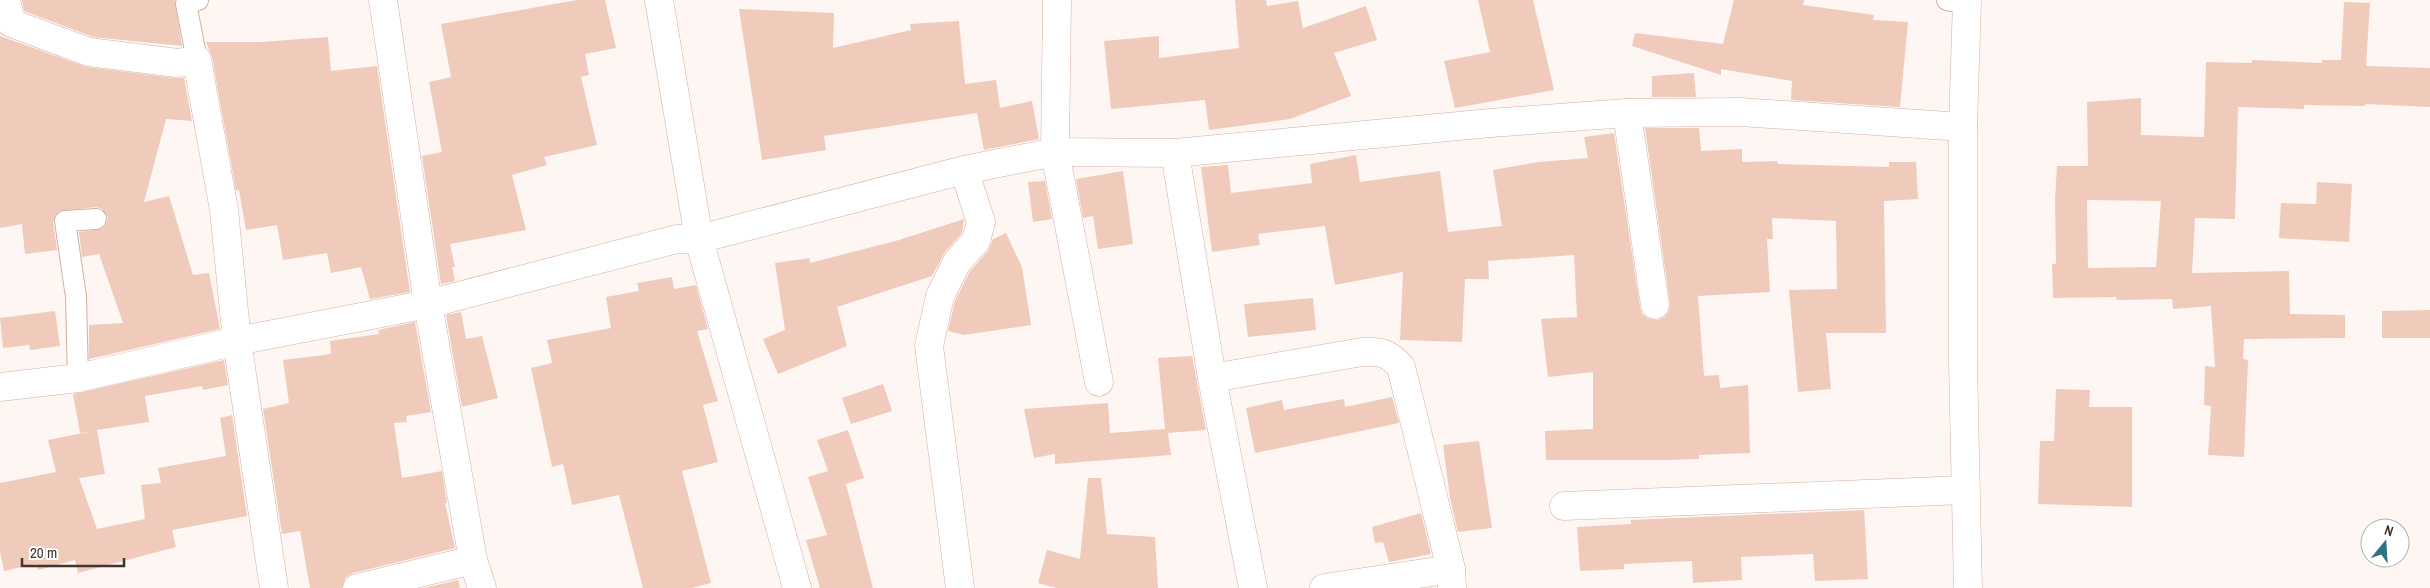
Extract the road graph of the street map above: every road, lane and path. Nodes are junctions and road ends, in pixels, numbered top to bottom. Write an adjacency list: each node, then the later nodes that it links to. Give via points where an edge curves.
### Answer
1 (6, 0): 7 (street, via 11,22 89,52 177,62)
2 (198, 0): 7 (lane, via 186,4)
3 (383, 0): 15 (street)
4 (659, 0): 14 (street)
5 (1057, 0): 10 (street)
6 (1960, 1): 9 (street)
7 (197, 60): 17 (street, via 224,210)
8 (1627, 113): 9 (street, via 1740,112); 11 (street); 16 (street)
9 (1963, 127): 22 (street)
10 (1055, 152): 11 (street); 12 (street); 20 (street)
11 (1175, 154): 19 (street)
12 (964, 170): 14 (street); 30 (street, via 981,222 976,241 957,262 940,296 930,346)
13 (96, 218): 18 (lane, via 64,221 76,297)
14 (699, 239): 15 (street, via 677,239); 29 (street)
15 (428, 304): 17 (street); 24 (street)
16 (1655, 305)
17 (237, 342): 18 (street); 26 (street)
18 (78, 378): 21 (street)
19 (1212, 378): 25 (street, via 1362,352 1377,351 1391,355 1401,367); 31 (street)
20 (1099, 382)
21 (0, 387)
22 (1965, 490): 23 (street); 33 (street)
23 (1564, 506)
24 (473, 560): 27 (street); 28 (street)
25 (1451, 578): 32 (street)
26 (274, 588)
27 (357, 588)
28 (482, 588)
29 (797, 588)
30 (960, 588)
31 (1253, 588)
32 (1324, 588)
33 (1968, 588)

